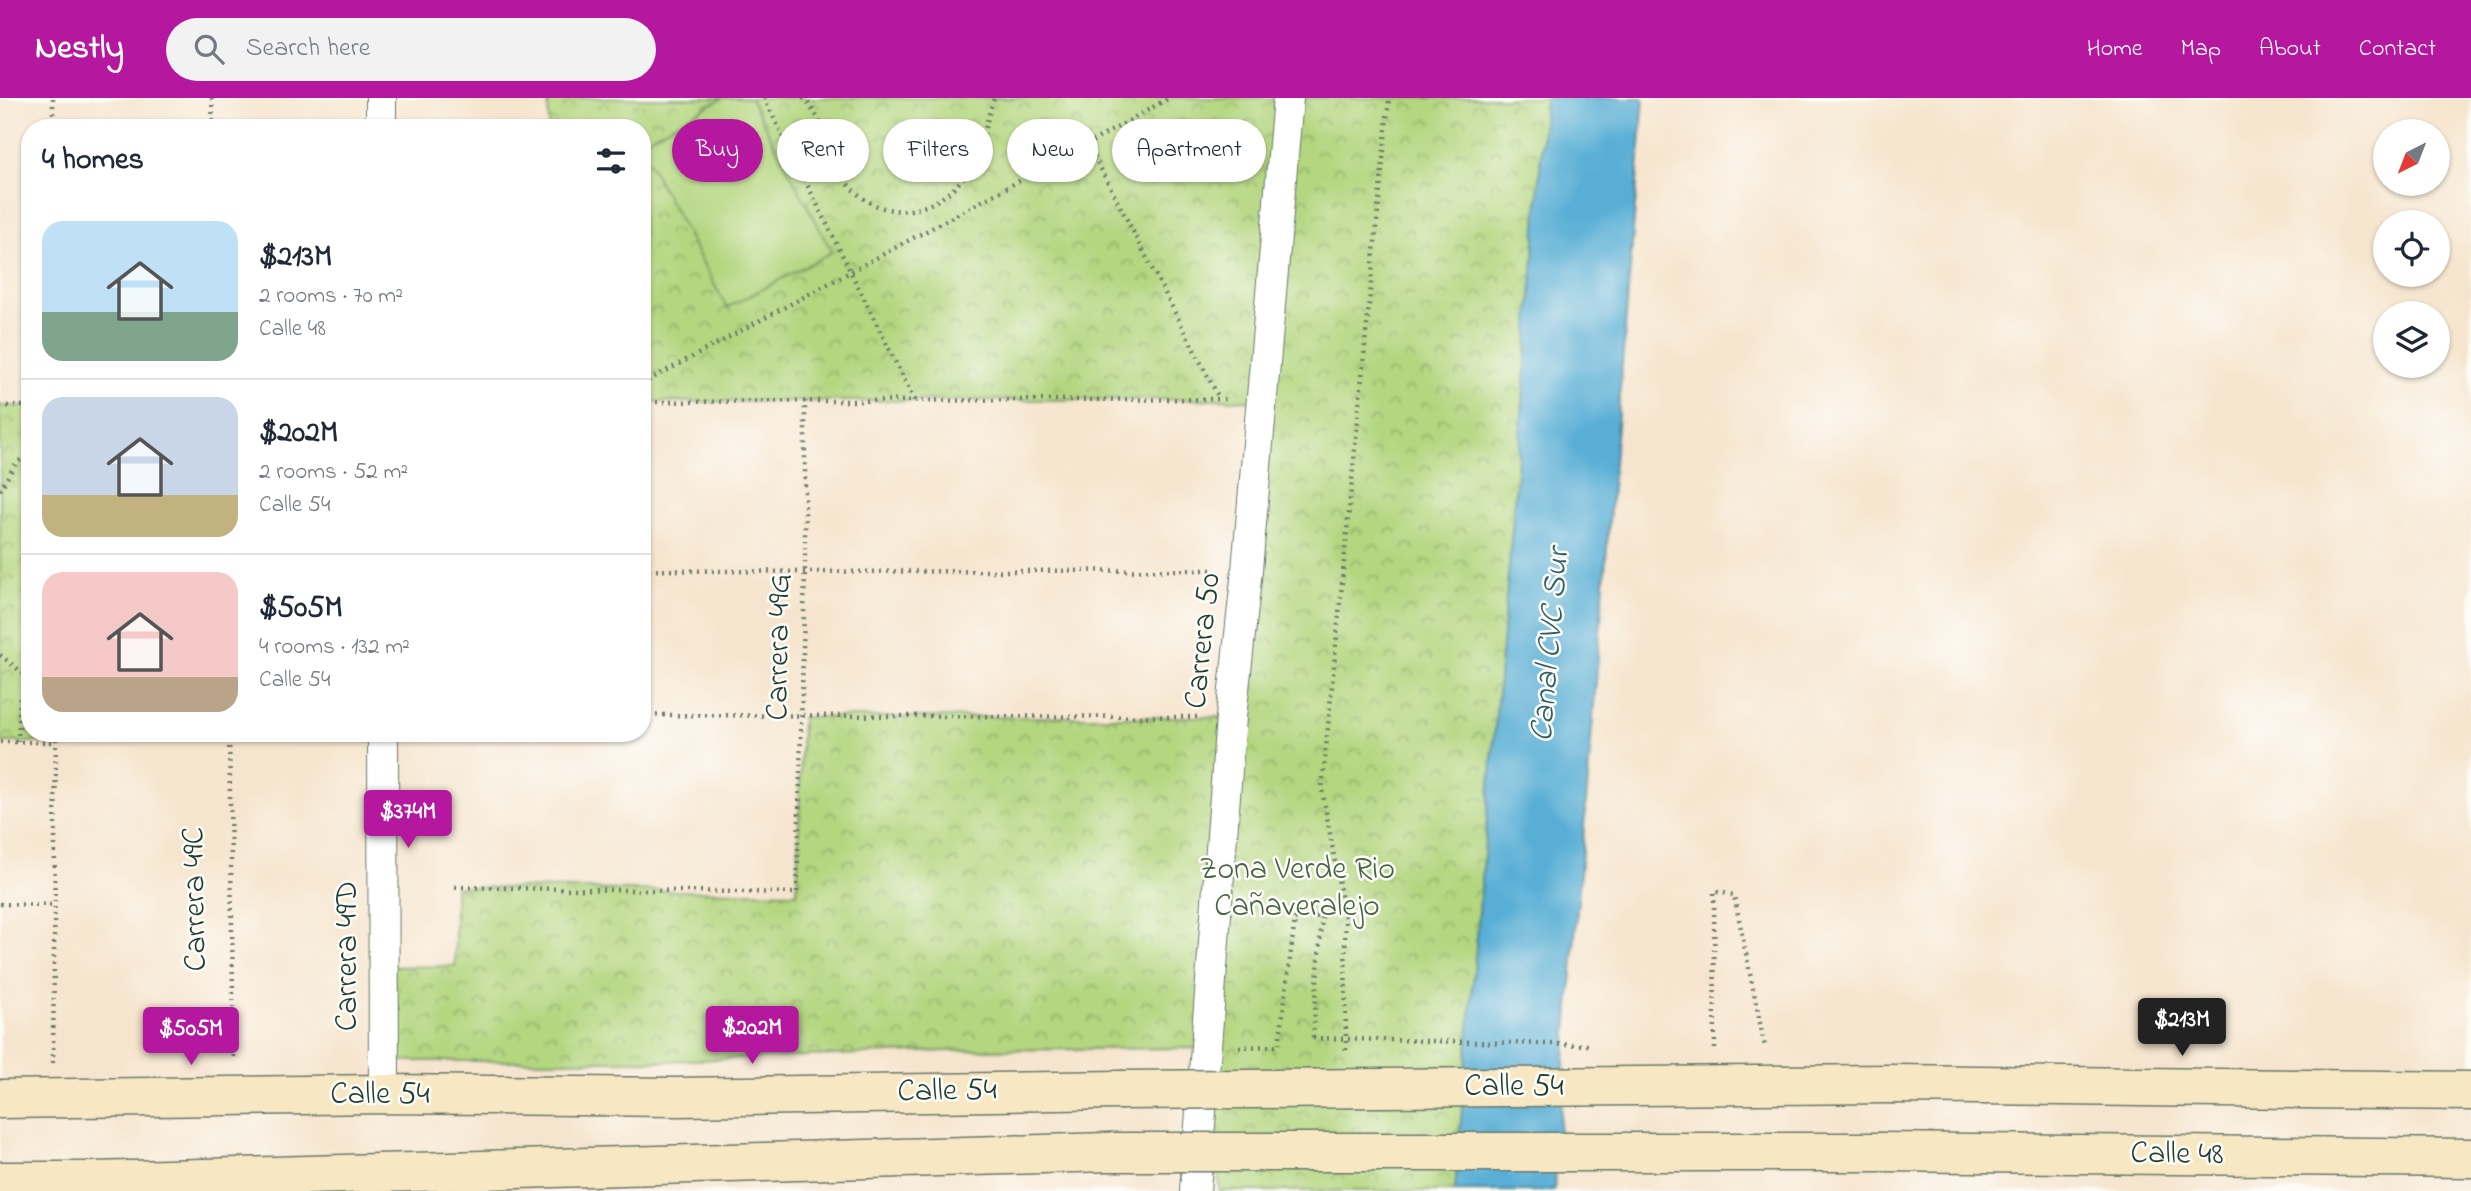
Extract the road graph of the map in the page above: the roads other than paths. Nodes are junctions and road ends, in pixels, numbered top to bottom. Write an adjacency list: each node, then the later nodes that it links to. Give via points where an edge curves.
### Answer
1 (381, 98): 3 (street)
2 (1289, 98): 12 (street, Carrera 50, via 1231,717)
3 (381, 119)
4 (383, 742): 6 (street, Carrera 49D)
5 (2471, 1091): 6 (main road, Calle 54, bridge, via 1893,1084 678,1097)
6 (384, 1094): 7 (main road, Calle 54)
7 (0, 1099)
8 (1882, 1152): 9 (main road, Calle 48); 11 (main road, Calle 54, bridge, via 1109,1153)
9 (2471, 1158)
10 (0, 1181): 11 (main road, Calle 54)
11 (95, 1186)
12 (1195, 1191)

